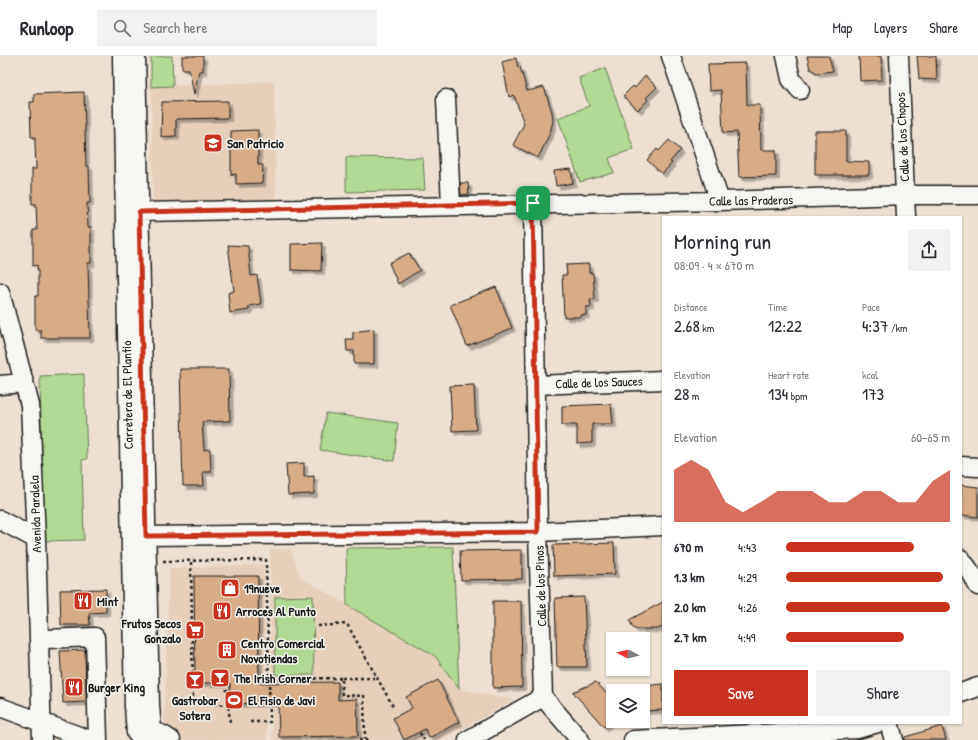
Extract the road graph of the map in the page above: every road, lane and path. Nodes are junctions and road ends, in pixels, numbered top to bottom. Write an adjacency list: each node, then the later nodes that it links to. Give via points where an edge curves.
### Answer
1 (122, 56): 50 (street, Carretera de El Plantío, via 134,707)
2 (136, 56): 13 (street, Carretera de El Plantío)
3 (671, 56): 10 (street)
4 (786, 56): 6 (street, via 791,79)
5 (899, 56): 8 (street, Calle de los Chopos)
6 (800, 90)
7 (446, 98): 12 (street)
8 (905, 195): 9 (street, Calle las Praderas); 10 (street, Calle las Praderas); 14 (street, Calle de los Chopos)
9 (978, 195)
10 (720, 201): 11 (street, Calle las Praderas)
11 (533, 203): 12 (street, Calle las Praderas); 19 (street, Calle de los Pinos)
12 (451, 205): 13 (street, Calle las Praderas)
13 (139, 212): 25 (street, Carretera de El Plantío)
14 (906, 216)
15 (0, 292): 17 (street, Avenida Paralela)
16 (662, 380): 19 (street, Calle de los Sauces)
17 (24, 382): 18 (street); 26 (street, Avenida Paralela, via 30,405)
18 (0, 385)
19 (535, 385): 24 (street, Calle de los Pinos)
20 (962, 466): 21 (street)
21 (978, 467)
22 (0, 520): 26 (street)
23 (662, 526): 24 (street)
24 (538, 532): 25 (street); 40 (street, Calle de los Pinos)
25 (154, 536): 28 (path, via 163,562); 50 (street, Carretera de El Plantío, via 150,705)
26 (36, 539): 44 (street, Avenida Paralela)
27 (962, 560): 29 (street)
28 (191, 562): 30 (path, via 266,560); 41 (path, via 192,703)
29 (978, 586)
30 (267, 616): 31 (path); 46 (path, via 270,722)
31 (259, 617)
32 (318, 626): 35 (path, via 347,624)
33 (46, 639): 53 (street, via 95,637)
34 (342, 678): 35 (path); 36 (path); 56 (path, via 342,695 364,696)
35 (377, 678): 43 (path)
36 (278, 679)
37 (226, 683): 41 (path)
38 (978, 686): 39 (street)
39 (962, 693)
40 (543, 697): 59 (street); 60 (street)
41 (228, 705): 45 (path)
42 (0, 707): 44 (street)
43 (394, 708)
44 (42, 722): 51 (street, Avenida Paralela); 52 (street)
45 (230, 722)
46 (248, 722)
47 (875, 724): 61 (street, via 858,729)
48 (889, 724): 62 (street)
49 (420, 733): 58 (path)
50 (138, 735): 54 (street, via 162,734)
51 (42, 740)
52 (90, 740)
53 (98, 740)
54 (171, 740)
55 (359, 740): 56 (path)
56 (365, 740): 57 (path)
57 (370, 740)
58 (424, 740)
59 (468, 740)
60 (580, 740)
61 (633, 740)
62 (894, 740)

